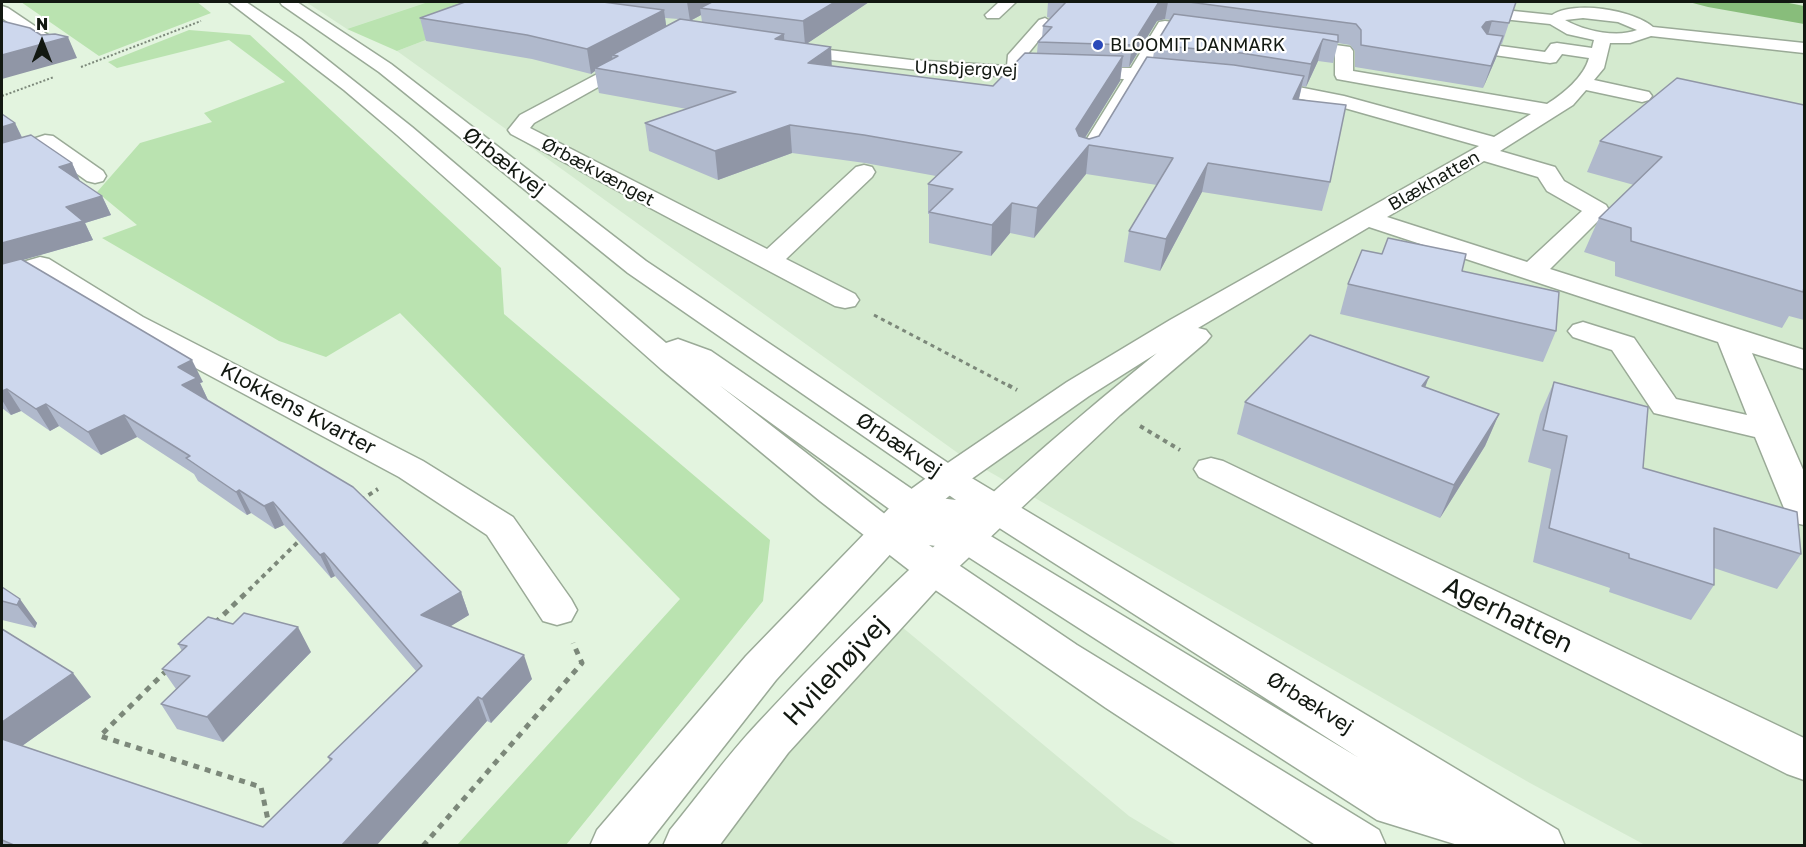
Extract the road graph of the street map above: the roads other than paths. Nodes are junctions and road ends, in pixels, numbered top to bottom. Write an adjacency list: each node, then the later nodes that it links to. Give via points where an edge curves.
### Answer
1 (237, 2): 49 (street, Ørbækvej, via 281,32 380,112 639,334 700,357)
2 (287, 2): 46 (street, Ørbækvej, via 386,68 637,267)
3 (1008, 2): 7 (street)
4 (1388, 2): 8 (street)
5 (1595, 8): 8 (street); 10 (street)
6 (2, 11): 17 (street)
7 (993, 15)
8 (1555, 20): 13 (street)
9 (1045, 23): 21 (street, via 1017,55)
10 (1648, 31): 13 (street); 16 (street)
11 (1232, 36): 22 (street, via 1166,26)
12 (1277, 42): 29 (street, via 1344,51 1344,75)
13 (1601, 45): 18 (street, via 1557,48 1550,58); 26 (street, Blækhatten, via 1596,68)
14 (659, 47): 36 (street, Ørbækvænget, via 527,119 519,130)
15 (768, 48): 19 (street, Unsbjergvej)
16 (1804, 48)
17 (57, 49)
18 (1486, 49)
19 (860, 51): 20 (street, Unsbjergvej, via 950,69); 24 (street)
20 (987, 71): 21 (street, Unsbjergvej); 27 (street)
21 (1016, 71): 22 (street, Unsbjergvej)
22 (1137, 73): 23 (street, Unsbjergvej); 32 (street)
23 (1194, 78)
24 (843, 79)
25 (1238, 82): 30 (street, via 1344,102)
26 (1582, 83): 28 (street); 29 (street, Blækhatten, via 1566,101)
27 (959, 87)
28 (1642, 96)
29 (1550, 111): 30 (street, Blækhatten)
30 (1489, 149): 35 (street, Blækhatten); 37 (street, via 1547,172 1556,186 1597,210)
31 (2, 156): 34 (street, via 45,141)
32 (1086, 158)
33 (864, 172): 36 (street)
34 (95, 176)
35 (1368, 219): 37 (street); 39 (street, Blækhatten)
36 (768, 261): 40 (street, Ørbækvænget)
37 (1532, 272): 42 (street)
38 (2, 277): 52 (street, Klokkens Kvarter, via 40,265 133,323 411,469 500,526)
39 (1234, 295): 46 (street, Blækhatten, via 1078,389); 47 (street, Blækhatten, via 1196,337 1109,408)
40 (844, 300)
41 (1582, 331): 44 (street, via 1623,344 1665,406)
42 (1730, 336): 43 (street); 44 (street)
43 (1804, 360)
44 (1770, 430): 48 (street)
45 (1211, 470): 53 (street, Agerhatten)
46 (948, 479): 47 (street, Ørbækvej); 49 (street, Blækhatten)
47 (997, 509): 49 (street); 50 (street, Hvilehøjvej); 54 (street, Ørbækvej)
48 (1804, 513)
49 (900, 521): 50 (street, via 926,532); 51 (street); 55 (street, via 761,668)
50 (966, 538): 51 (street, Hvilehøjvej); 54 (street, via 1394,805)
51 (934, 567): 56 (street, Hvilehøjvej, via 772,739); 57 (street, via 1064,658)
52 (557, 610)
53 (1804, 760)
54 (1537, 844)
55 (615, 846)
56 (688, 846)
57 (1361, 846)

